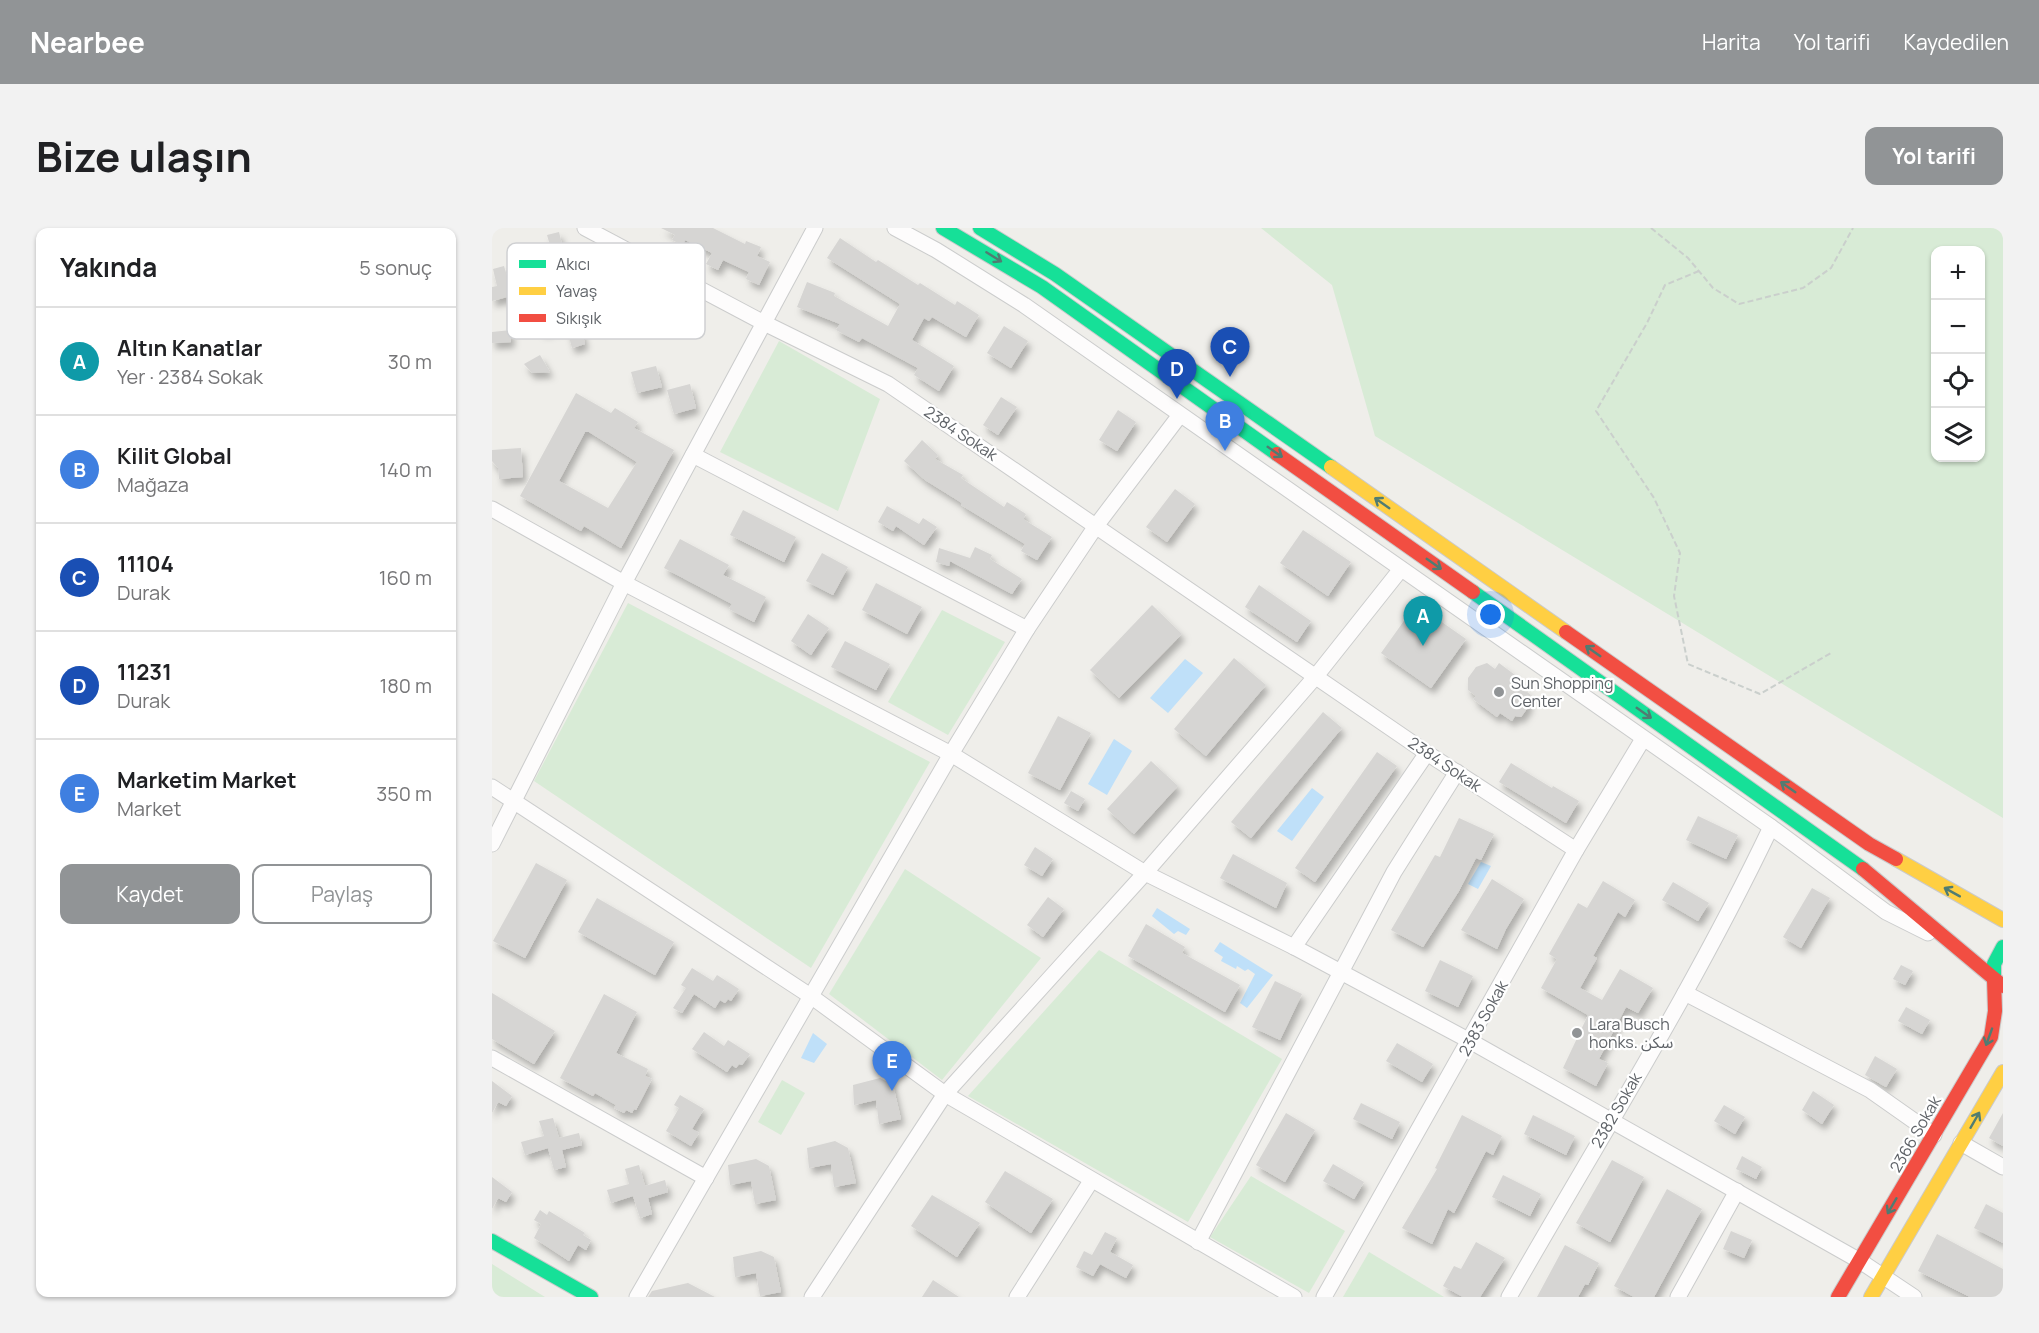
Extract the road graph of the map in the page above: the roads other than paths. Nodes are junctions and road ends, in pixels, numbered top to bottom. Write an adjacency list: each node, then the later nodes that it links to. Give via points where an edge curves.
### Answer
1 (585, 228): 6 (street, 2384 Sokak)
2 (815, 228): 8 (street)
3 (895, 228): 9 (street, via 1024,305)
4 (943, 228): 29 (main road, one-way to 29, via 1042,287 1857,864)
5 (980, 228): 27 (main road, one-way to 5, via 1869,844 1055,274)
6 (613, 243)
7 (705, 292): 8 (street, 2384 Sokak)
8 (764, 323): 10 (street); 12 (street, 2384 Sokak, via 888,384)
9 (1180, 415): 12 (street); 13 (street)
10 (693, 455): 14 (street); 15 (street)
11 (492, 509): 14 (street)
12 (1096, 526): 15 (street); 16 (street, 2384 Sokak)
13 (1401, 569): 16 (street); 17 (street)
14 (624, 583): 19 (street); 22 (street)
15 (1027, 629): 19 (street)
16 (1316, 676): 18 (street, 2384 Sokak); 26 (street)
17 (1643, 739): 23 (street); 25 (street, 2383 Sokak)
18 (1427, 753): 20 (street, 2384 Sokak); 28 (street)
19 (951, 754): 26 (street); 34 (street)
20 (1456, 772): 25 (street, 2384 Sokak); 31 (street, via 1394,872)
21 (492, 787): 22 (street)
22 (515, 802): 24 (street); 34 (street)
23 (1771, 827): 29 (street, via 1886,912); 33 (street, 2382 Sokak)
24 (492, 844)
25 (1576, 849): 35 (street, 2383 Sokak)
26 (1145, 873): 28 (street); 38 (street)
27 (2003, 920)
28 (1294, 947): 31 (street)
29 (1956, 947): 32 (main road)
30 (2003, 947): 32 (main road, 2366 Sokak, via 1994,964)
31 (1340, 972): 35 (street); 47 (street)
32 (1998, 982): 40 (main road, 2366 Sokak, one-way to 40, via 1991,1037)
33 (1685, 993): 39 (street, 2382 Sokak); 40 (street, via 1870,1090)
34 (812, 997): 38 (street); 43 (street)
35 (1470, 1041): 39 (street); 55 (street, 2383 Sokak)
36 (492, 1058): 43 (street)
37 (2003, 1072): 41 (main road, one-way to 37)
38 (945, 1094): 44 (street); 52 (street)
39 (1610, 1119): 45 (street); 56 (street, 2382 Sokak)
40 (1934, 1135): 48 (main road, 2366 Sokak, one-way to 48)
41 (1961, 1143): 42 (street); 49 (main road)
42 (2003, 1167)
43 (706, 1178): 51 (street)
44 (1091, 1181): 47 (street); 53 (street)
45 (1737, 1191): 48 (street); 57 (street)
46 (492, 1240): 50 (main road)
47 (1198, 1242): 54 (street)
48 (1860, 1261): 49 (street); 58 (main road, 2366 Sokak)
49 (1882, 1277): 59 (main road); 60 (street)
50 (591, 1297)
51 (637, 1297)
52 (812, 1297)
53 (1017, 1297)
54 (1294, 1297)
55 (1324, 1297)
56 (1509, 1297)
57 (1678, 1297)
58 (1838, 1297)
59 (1871, 1297)
60 (1914, 1297)

